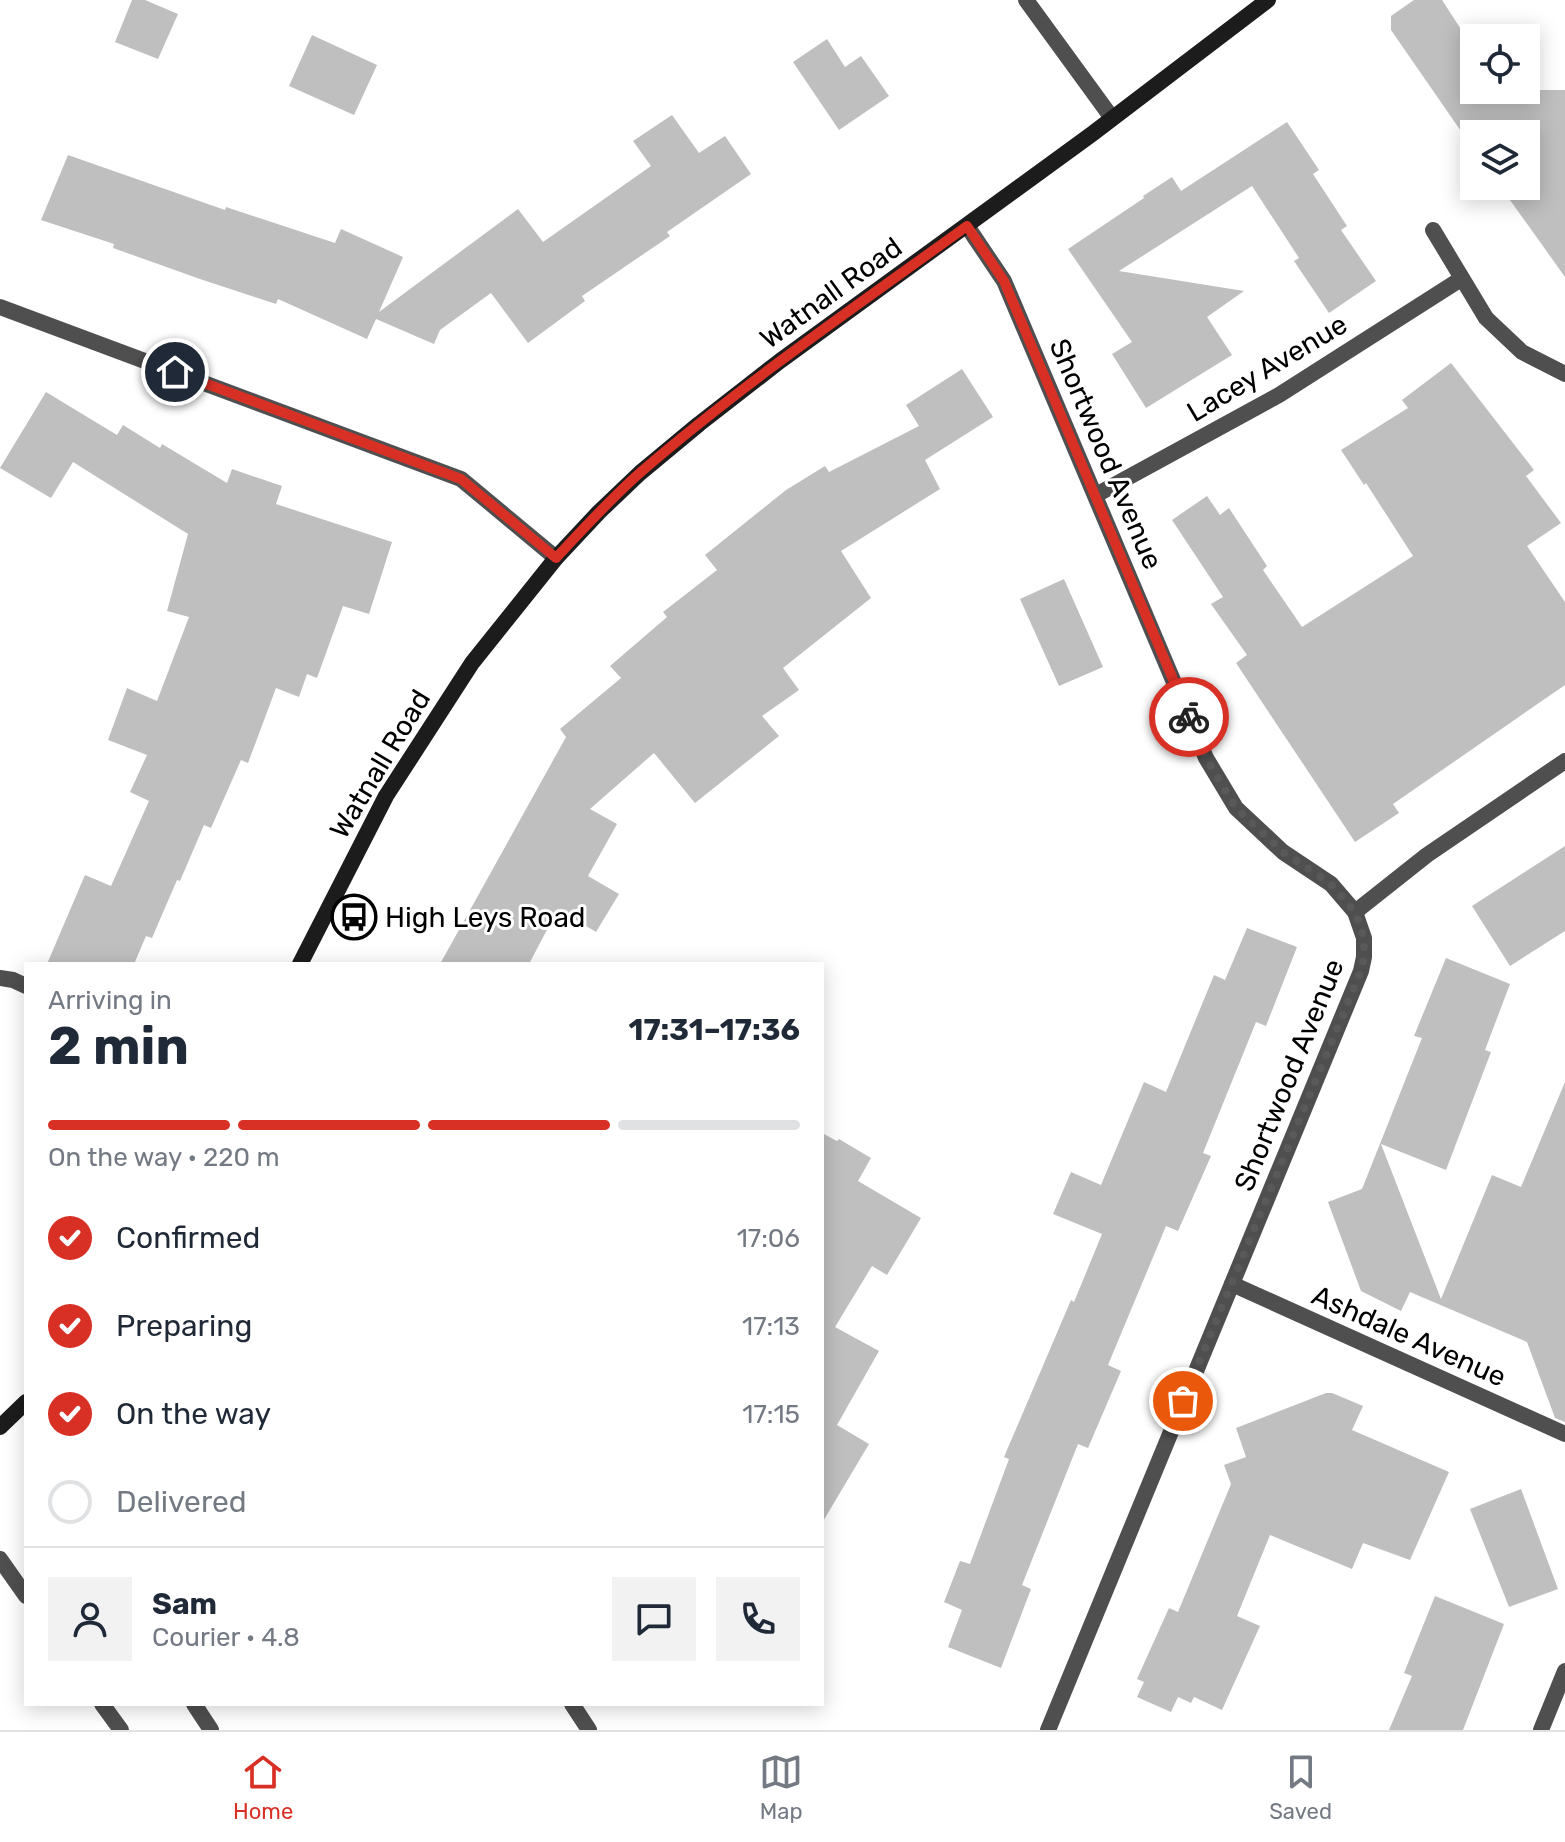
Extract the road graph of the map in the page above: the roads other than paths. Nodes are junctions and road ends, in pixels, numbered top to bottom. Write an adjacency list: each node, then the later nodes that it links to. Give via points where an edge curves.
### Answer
1 (1026, 0): 3 (street)
2 (1268, 0): 3 (main road, Watnall Road)
3 (1112, 118): 4 (main road, Watnall Road)
4 (967, 226): 9 (street, Shortwood Avenue, via 1004,281); 10 (main road, Watnall Road, via 699,424 640,473)
5 (1433, 230): 6 (street)
6 (1461, 279): 8 (street, via 1486,318 1522,352); 9 (street, Lacey Avenue, via 1279,395)
7 (0, 307): 10 (street, via 461,479)
8 (1565, 374)
9 (1096, 495): 12 (street, Shortwood Avenue, via 1206,758 1236,808 1283,852 1331,884)
10 (556, 558): 13 (main road, Watnall Road, via 472,663 386,796)
11 (1565, 761): 12 (street, via 1427,855)
12 (1355, 912): 16 (street, Shortwood Avenue, via 1364,938 1361,971)
13 (301, 962)
14 (0, 978): 15 (street)
15 (24, 985)
16 (1232, 1284): 19 (street, Ashdale Avenue); 29 (street, Shortwood Avenue)
17 (24, 1404): 18 (main road)
18 (0, 1427)
19 (1565, 1434)
20 (0, 1559): 21 (street)
21 (24, 1593)
22 (1565, 1671): 30 (street)
23 (103, 1706): 26 (street)
24 (195, 1706): 27 (street)
25 (573, 1706): 28 (street)
26 (121, 1730)
27 (211, 1730)
28 (589, 1730)
29 (1048, 1730)
30 (1541, 1730)

